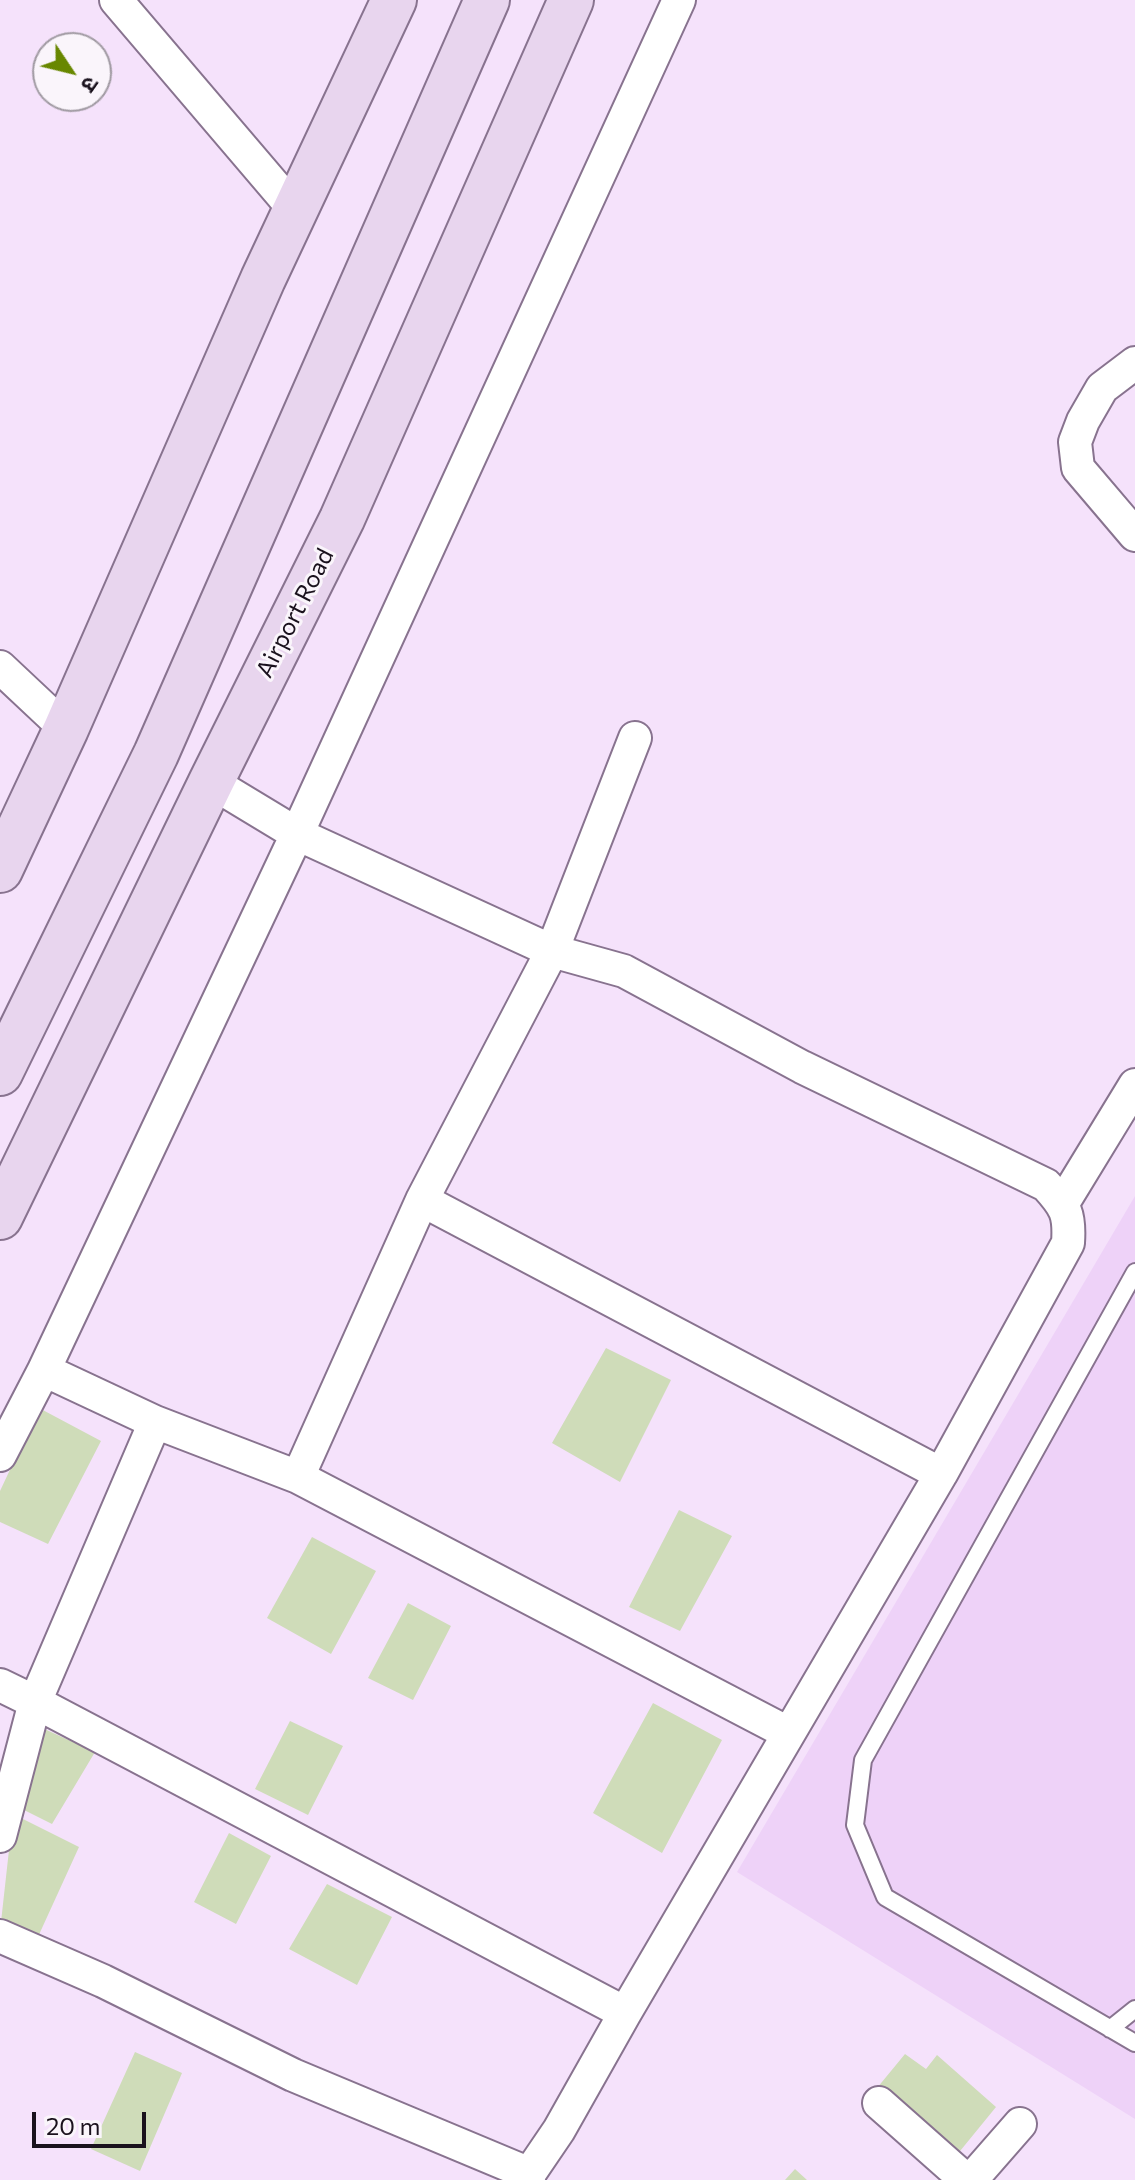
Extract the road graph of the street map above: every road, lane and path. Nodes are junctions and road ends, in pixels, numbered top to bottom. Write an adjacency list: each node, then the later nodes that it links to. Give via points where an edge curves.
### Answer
1 (116, 0): 6 (street)
2 (394, 0): 6 (street)
3 (487, 0): 16 (street, via 156,754)
4 (571, 0): 12 (street, Airport Road, via 342,519)
5 (679, 0): 13 (street)
6 (295, 210): 10 (street)
7 (1135, 363): 8 (street, via 1102,388 1075,442 1078,468)
8 (1135, 535)
9 (0, 667): 10 (street)
10 (66, 729): 14 (street)
11 (635, 738): 15 (street)
12 (211, 782): 13 (street); 20 (street, Airport Road)
13 (297, 834): 15 (street); 22 (street)
14 (0, 870)
15 (552, 951): 18 (street); 19 (street, via 624,971 802,1067 1046,1185)
16 (0, 1073)
17 (1135, 1085): 19 (street)
18 (422, 1200): 25 (street); 26 (street)
19 (1063, 1203): 25 (street, via 1070,1221 1068,1243)
20 (0, 1217)
21 (1135, 1272): 34 (lane, via 863,1760 855,1825 885,1897)
22 (44, 1370): 23 (street); 24 (street)
23 (155, 1422): 26 (street); 28 (street)
24 (0, 1455)
25 (941, 1474): 29 (street)
26 (298, 1477): 29 (street)
27 (0, 1685): 28 (street)
28 (35, 1702): 30 (street); 33 (street)
29 (788, 1733): 33 (street)
30 (0, 1836)
31 (0, 1936): 38 (street, via 293,2075)
32 (1135, 2009): 34 (lane)
33 (625, 2013): 38 (street)
34 (1110, 2029): 35 (lane)
35 (1135, 2043)
36 (879, 2103): 39 (street)
37 (1020, 2124): 39 (street)
38 (527, 2177)
39 (968, 2180)

